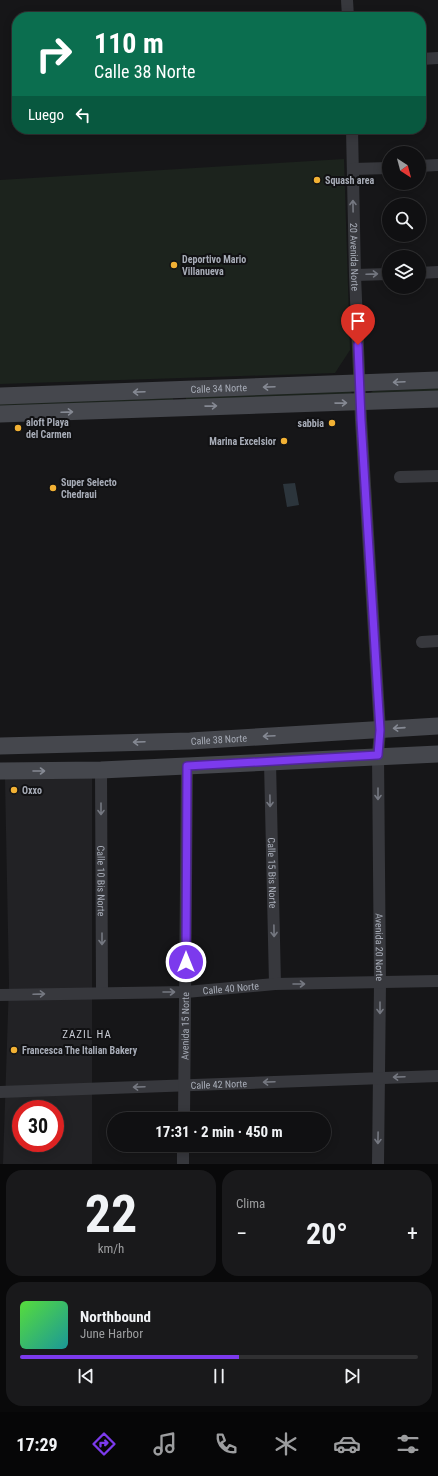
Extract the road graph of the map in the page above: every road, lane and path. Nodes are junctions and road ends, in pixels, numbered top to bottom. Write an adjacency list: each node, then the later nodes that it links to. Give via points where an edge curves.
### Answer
1 (347, 0): 2 (street)
2 (348, 12)
3 (438, 58): 4 (street)
4 (426, 59)
5 (352, 134): 9 (street, 20 Avenida Norte)
6 (438, 165): 7 (street)
7 (426, 166)
8 (382, 168): 9 (street)
9 (353, 169): 13 (street, 20 Avenida Norte, one-way to 9)
10 (438, 272): 11 (street)
11 (426, 273)
12 (382, 274): 13 (street, one-way to 12)
13 (355, 275): 15 (street, 20 Avenida Norte)
14 (438, 380): 15 (main road, Calle 34 Norte, one-way to 15)
15 (359, 384): 16 (main road, Calle 34 Norte, one-way to 16); 19 (street)
16 (179, 390): 17 (main road, Calle 34 Norte, one-way to 17); 20 (main road)
17 (0, 396)
18 (438, 399): 19 (main road, Calle 34 Norte)
19 (360, 403): 20 (main road, Calle 34 Norte, one-way to 19); 27 (street, Avenida 20 Norte)
20 (179, 407): 21 (main road, Calle 34 Norte, one-way to 20)
21 (0, 414)
22 (438, 476): 23 (street)
23 (400, 477)
24 (438, 641): 25 (street)
25 (422, 642)
26 (438, 726): 27 (main road, Calle 38 Norte, one-way to 27)
27 (380, 730): 28 (main road, Calle 38 Norte, one-way to 28); 31 (street, Avenida 20 Norte)
28 (190, 741): 29 (main road, Calle 38 Norte, one-way to 29); 33 (main road)
29 (0, 746)
30 (438, 754): 31 (main road)
31 (378, 755): 32 (main road); 37 (street, Avenida 20 Norte, one-way to 37)
32 (270, 762): 33 (main road); 38 (street, Calle 15 Bis Norte, one-way to 38)
33 (187, 766): 34 (main road); 40 (street, Avenida 15 Norte)
34 (101, 770): 35 (main road, one-way to 34); 39 (street, Calle 10 Bis Norte, one-way to 39)
35 (0, 771)
36 (438, 981): 37 (street, Calle 40 Norte)
37 (380, 983): 38 (street, Calle 40 Norte, one-way to 37); 43 (street, Avenida 20 Norte, one-way to 43)
38 (275, 984): 40 (street, Calle 40 Norte)
39 (102, 992): 40 (street, Calle 40 Norte, one-way to 40); 41 (street, Calle 40 Norte, one-way to 39)
40 (186, 992): 44 (street, Avenida 15 Norte)
41 (0, 995)
42 (438, 1076): 43 (street, Calle 42 Norte, one-way to 43)
43 (379, 1078): 44 (street, Calle 42 Norte, one-way to 44); 49 (street, Avenida 20 Norte, one-way to 49)
44 (186, 1085): 45 (street, Calle 42 Norte, one-way to 45); 46 (street, Avenida 15 Norte)
45 (0, 1092)
46 (184, 1112)
47 (184, 1152): 48 (street)
48 (183, 1164)
49 (378, 1164)

